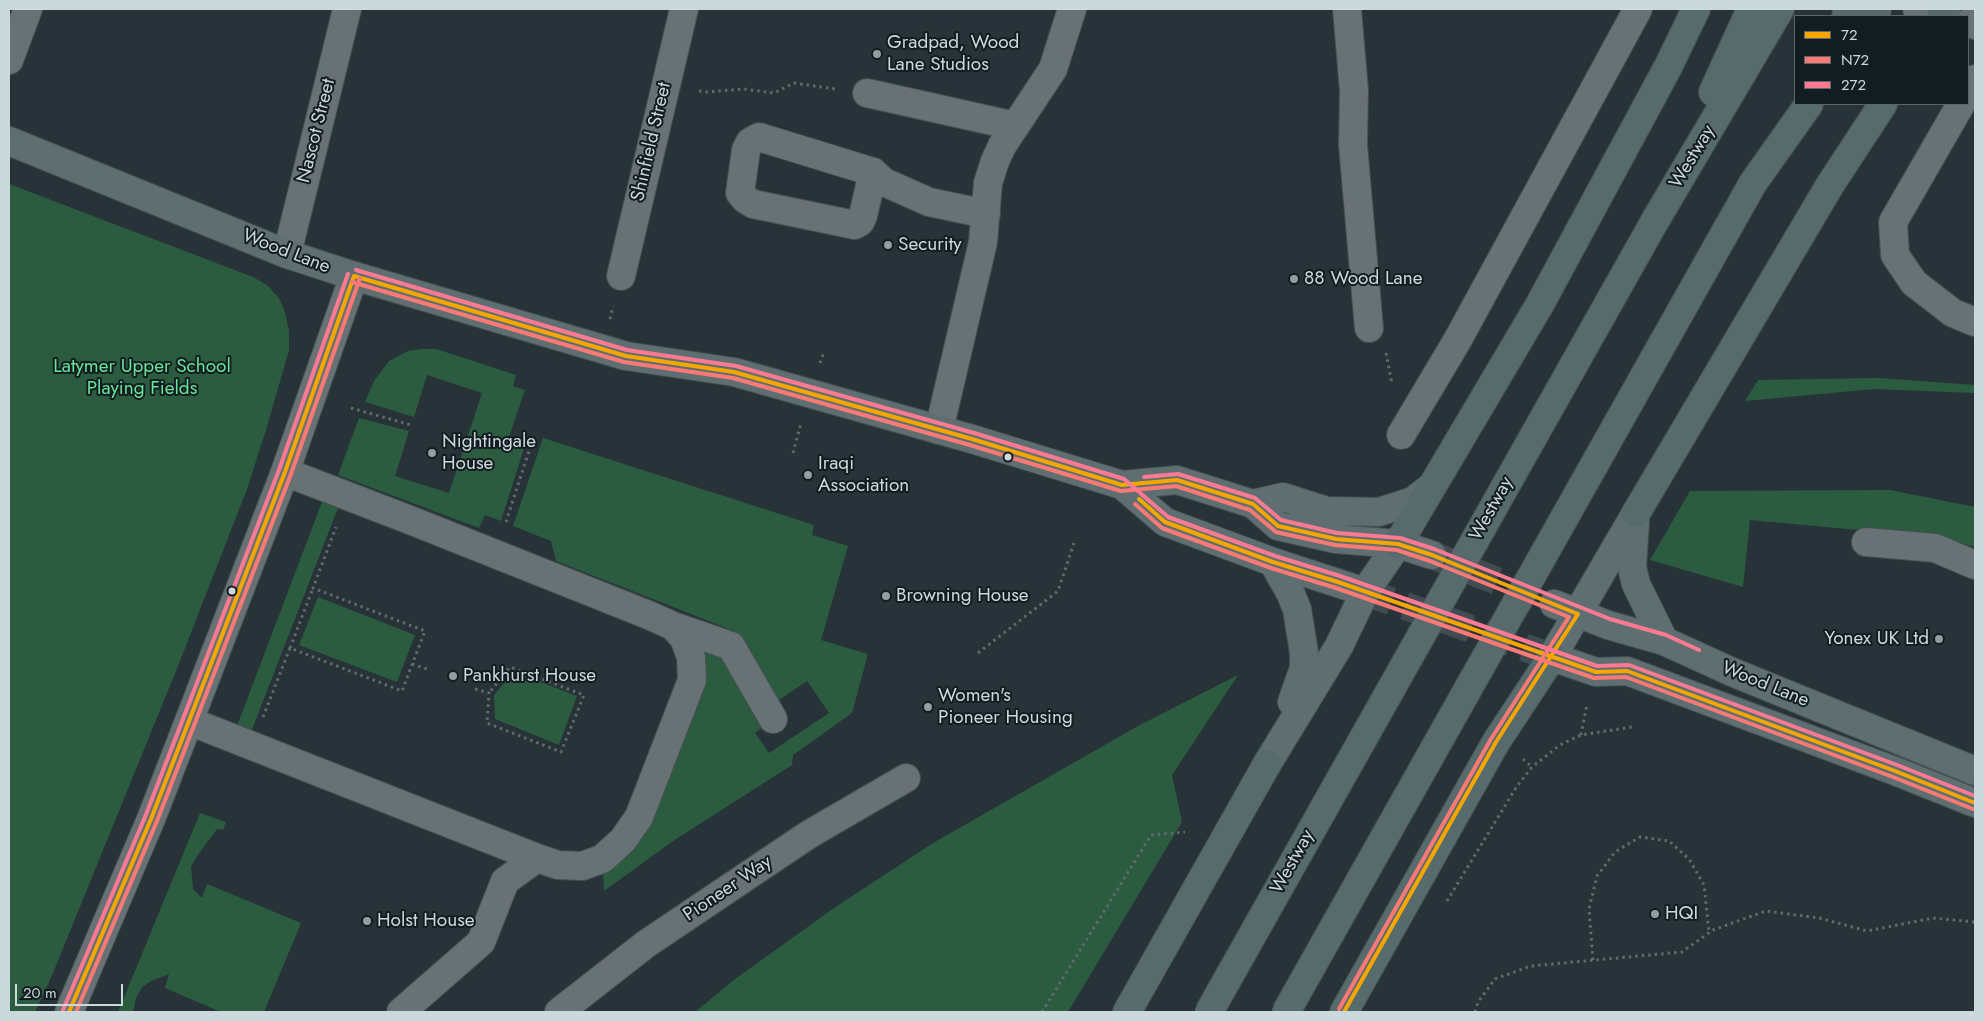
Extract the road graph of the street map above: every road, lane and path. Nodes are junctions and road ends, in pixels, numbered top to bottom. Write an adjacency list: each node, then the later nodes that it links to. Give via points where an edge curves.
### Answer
1 (28, 9): 12 (street)
2 (347, 9): 27 (street, Nascot Street)
3 (684, 9): 14 (street, Shinfield Street)
4 (1072, 9): 21 (street, via 1053,69)
5 (1347, 9): 31 (street, via 1354,91 1353,145)
6 (1638, 9): 36 (street, via 1457,341)
7 (1696, 9): 41 (highway, via 1540,304)
8 (1751, 9): 26 (highway)
9 (1780, 9): 26 (highway, Westway)
10 (1917, 9): 11 (street)
11 (1939, 15)
12 (9, 60)
13 (1975, 79): 15 (street)
14 (666, 84): 16 (path, via 707,92 744,89 774,92 794,83); 29 (street, Shinfield Street)
15 (1969, 90)
16 (867, 93): 21 (street)
17 (1796, 105): 24 (highway)
18 (1808, 105): 24 (highway)
19 (1882, 105): 44 (highway, via 1830,185)
20 (1960, 105): 30 (street, via 1893,222 1894,256 1914,283 1953,313)
21 (1015, 126): 25 (street, via 995,161 988,183)
22 (9, 141): 27 (main road, Wood Lane)
23 (873, 172): 23 (street, via 759,137 750,142 746,150 740,193 752,204 855,225 860,222); 25 (street, via 884,182 929,202)
24 (1753, 183): 86 (highway, bridge)
25 (986, 214): 35 (street, via 983,242)
26 (1656, 219): 85 (highway, Westway, bridge)
27 (287, 254): 28 (main road, Wood Lane)
28 (354, 276): 35 (main road, Wood Lane, via 626,356 734,372); 39 (street)
29 (621, 276)
30 (1975, 322)
31 (1369, 328)
32 (351, 408): 33 (path)
33 (411, 425)
34 (800, 426): 38 (path)
35 (939, 430): 40 (main road, Wood Lane)
36 (1401, 435)
37 (529, 451): 48 (path)
38 (793, 453)
39 (285, 472): 42 (street); 66 (street)
40 (1122, 485): 43 (main road, Wood Lane, via 1178,480); 50 (main road, Wood Lane, via 1165,522)
41 (1432, 487): 43 (main road, via 1413,501 1379,512 1327,511 1283,497); 47 (highway)
42 (348, 497): 48 (street); 52 (path)
43 (1253, 504): 47 (main road, Wood Lane, via 1278,526 1336,539)
44 (1636, 512): 54 (main road); 56 (main road, via 1632,567 1636,584)
45 (1866, 542): 51 (street, via 1935,548)
46 (1074, 543): 58 (path, via 1058,591)
47 (1398, 544): 49 (main road, Wood Lane); 53 (main road)
48 (495, 554): 55 (street)
49 (1432, 555)
50 (1273, 562): 53 (main road, Wood Lane); 70 (main road, via 1297,609 1304,668)
51 (1975, 565)
52 (313, 588): 57 (path); 60 (path, via 425,631)
53 (1365, 592): 70 (main road, via 1339,646)
54 (1566, 609): 56 (main road, Wood Lane); 59 (main road)
55 (673, 626): 65 (street, via 731,646); 75 (street, via 684,638 691,657 692,680 639,816 624,840 602,859 582,866 558,866)
56 (1664, 641): 71 (main road, Wood Lane, via 1732,672)
57 (290, 648): 60 (path, via 402,691); 69 (path)
58 (978, 653)
59 (1552, 657): 73 (main road, Wood Lane, via 1596,672 1627,671); 87 (highway, via 1496,742)
60 (412, 664): 61 (path)
61 (427, 669)
62 (475, 689): 63 (path)
63 (490, 693): 63 (path, via 487,723 561,752 584,695 510,667)
64 (1586, 705): 68 (path)
65 (773, 719)
66 (189, 720): 69 (street); 80 (street)
67 (1632, 727): 68 (path)
68 (1581, 735): 76 (path, via 1532,767)
69 (252, 745): 75 (street)
70 (1267, 764): 84 (highway)
71 (1975, 770)
72 (906, 778): 82 (street, Pioneer Way, via 792,846 646,944)
73 (1975, 803)
74 (1185, 832): 83 (path, via 1151,835)
75 (537, 858): 81 (street, via 505,881 480,942)
76 (1446, 902)
77 (1975, 922): 78 (path, via 1933,918 1867,931 1819,918 1766,911)
78 (1709, 932): 79 (path, via 1682,952); 79 (path, via 1704,885 1689,859 1669,842 1640,837 1615,852 1597,876 1589,909)
79 (1593, 960): 88 (path, via 1531,966 1495,979 1478,1002)
80 (69, 1012)
81 (401, 1012)
82 (559, 1012)
83 (1042, 1012)
84 (1127, 1012)
85 (1209, 1012)
86 (1286, 1012)
87 (1344, 1012)
88 (1475, 1012)

